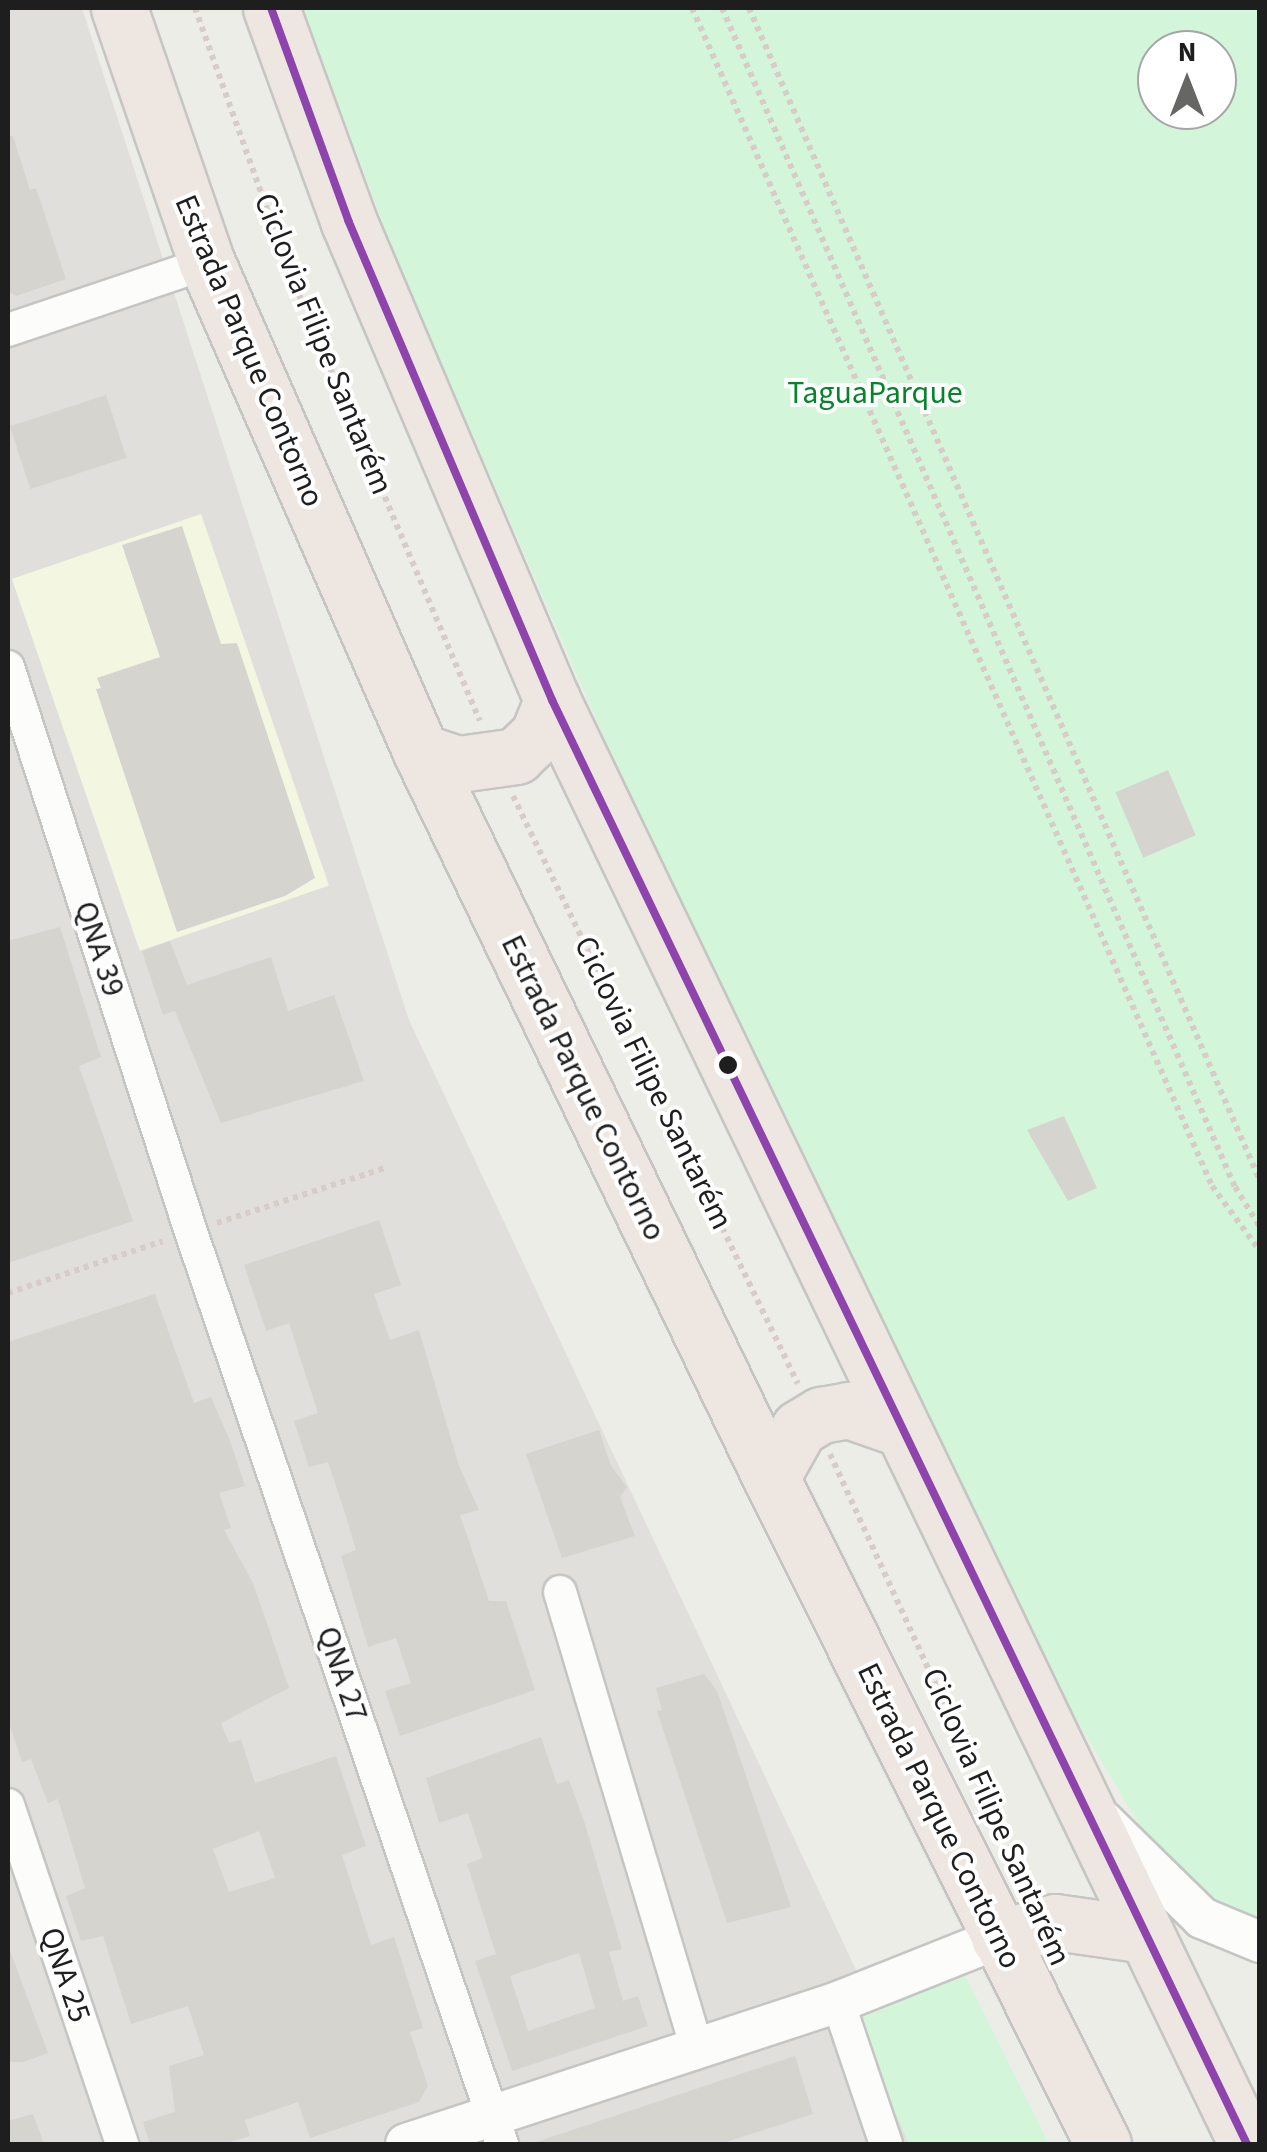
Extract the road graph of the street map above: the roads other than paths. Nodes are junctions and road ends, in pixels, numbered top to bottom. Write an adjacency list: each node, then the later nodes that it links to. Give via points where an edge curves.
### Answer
1 (119, 8): 3 (highway, Estrada Parque Contorno)
2 (271, 8): 6 (highway, via 348,220)
3 (207, 262): 4 (street); 7 (highway, Estrada Parque Contorno)
4 (8, 330)
5 (8, 667): 8 (street, QNA 39)
6 (552, 700): 7 (highway, via 538,734 516,756 459,764); 9 (highway)
7 (421, 752): 10 (highway, Estrada Parque Contorno)
8 (191, 1232): 19 (street, QNA 27)
9 (902, 1429): 10 (highway, via 848,1410 814,1419 792,1438); 12 (highway)
10 (771, 1478): 14 (highway, Estrada Parque Contorno)
11 (560, 1592): 18 (street)
12 (1085, 1802): 15 (highway); 16 (street, via 1202,1918)
13 (8, 1805): 20 (street, QNA 25)
14 (1022, 1931): 15 (highway, via 1086,1922); 17 (street); 23 (highway, Estrada Parque Contorno)
15 (1146, 1935): 24 (highway)
16 (1260, 1942)
17 (838, 2002): 18 (street); 22 (street)
18 (696, 2048): 19 (street)
19 (498, 2130): 21 (street)
20 (122, 2144)
21 (406, 2144)
22 (886, 2144)
23 (1104, 2144)
24 (1247, 2144)

